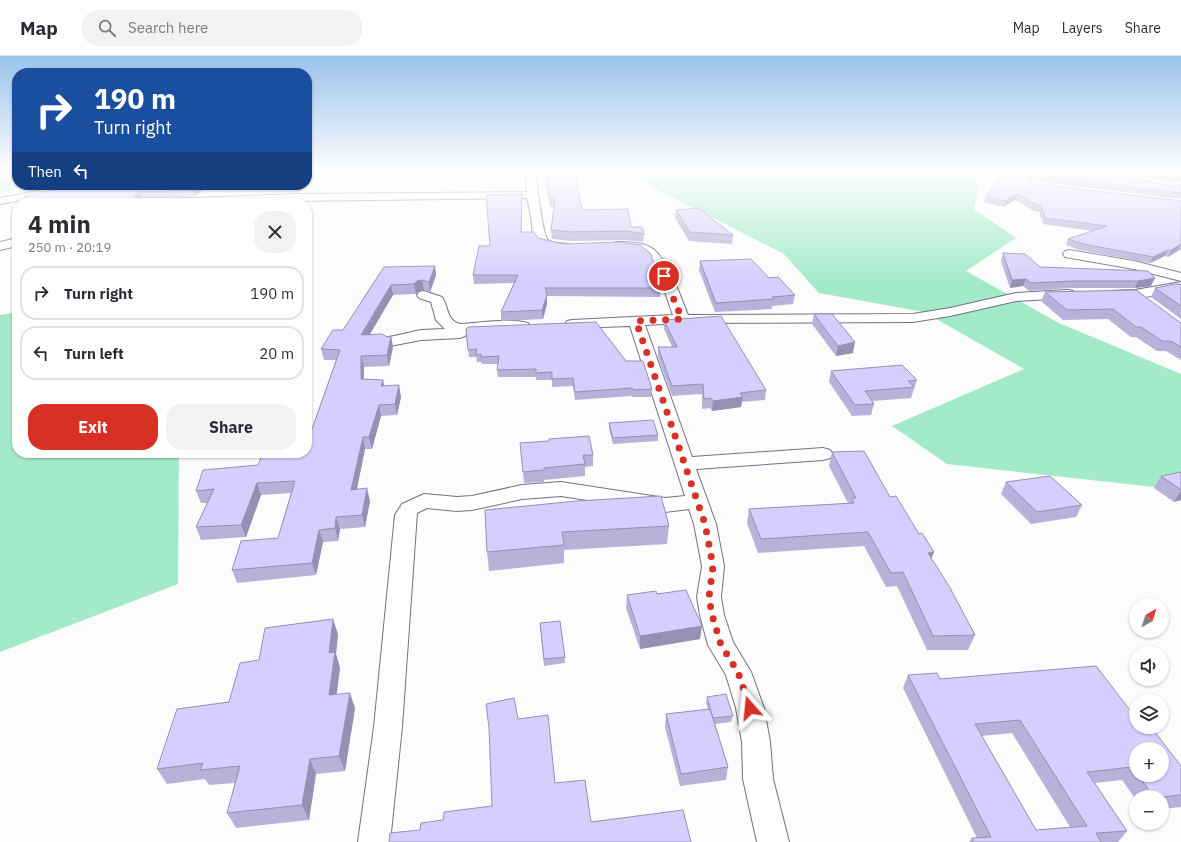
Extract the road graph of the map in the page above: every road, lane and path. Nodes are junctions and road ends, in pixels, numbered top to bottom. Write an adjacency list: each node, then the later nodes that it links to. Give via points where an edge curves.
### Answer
1 (536, 209): 5 (street, via 539,236 543,242 554,246)
2 (12, 243): 3 (street)
3 (0, 246)
4 (606, 246): 14 (street, via 636,246 651,252 658,262)
5 (576, 247)
6 (1069, 254): 7 (street, via 1134,265)
7 (1181, 277)
8 (1181, 286): 11 (street)
9 (1078, 294): 14 (street, via 1029,295 923,317)
10 (1099, 294): 11 (street)
11 (1135, 294): 13 (street)
12 (424, 295): 18 (street, via 437,300 444,320 450,326)
13 (1152, 307)
14 (682, 319): 15 (street)
15 (636, 321): 16 (street); 21 (street)
16 (559, 324)
17 (536, 325): 18 (street)
18 (459, 329): 19 (street, via 460,332)
19 (390, 341)
20 (823, 454): 21 (street)
21 (686, 464): 22 (street)
22 (698, 501): 23 (street, via 665,505 561,489 522,492 472,503 424,501 409,508 406,514 388,727); 24 (street, via 713,566 709,597 712,615 721,645 738,672 750,708 756,742 758,778)
23 (374, 842)
24 (773, 842)

